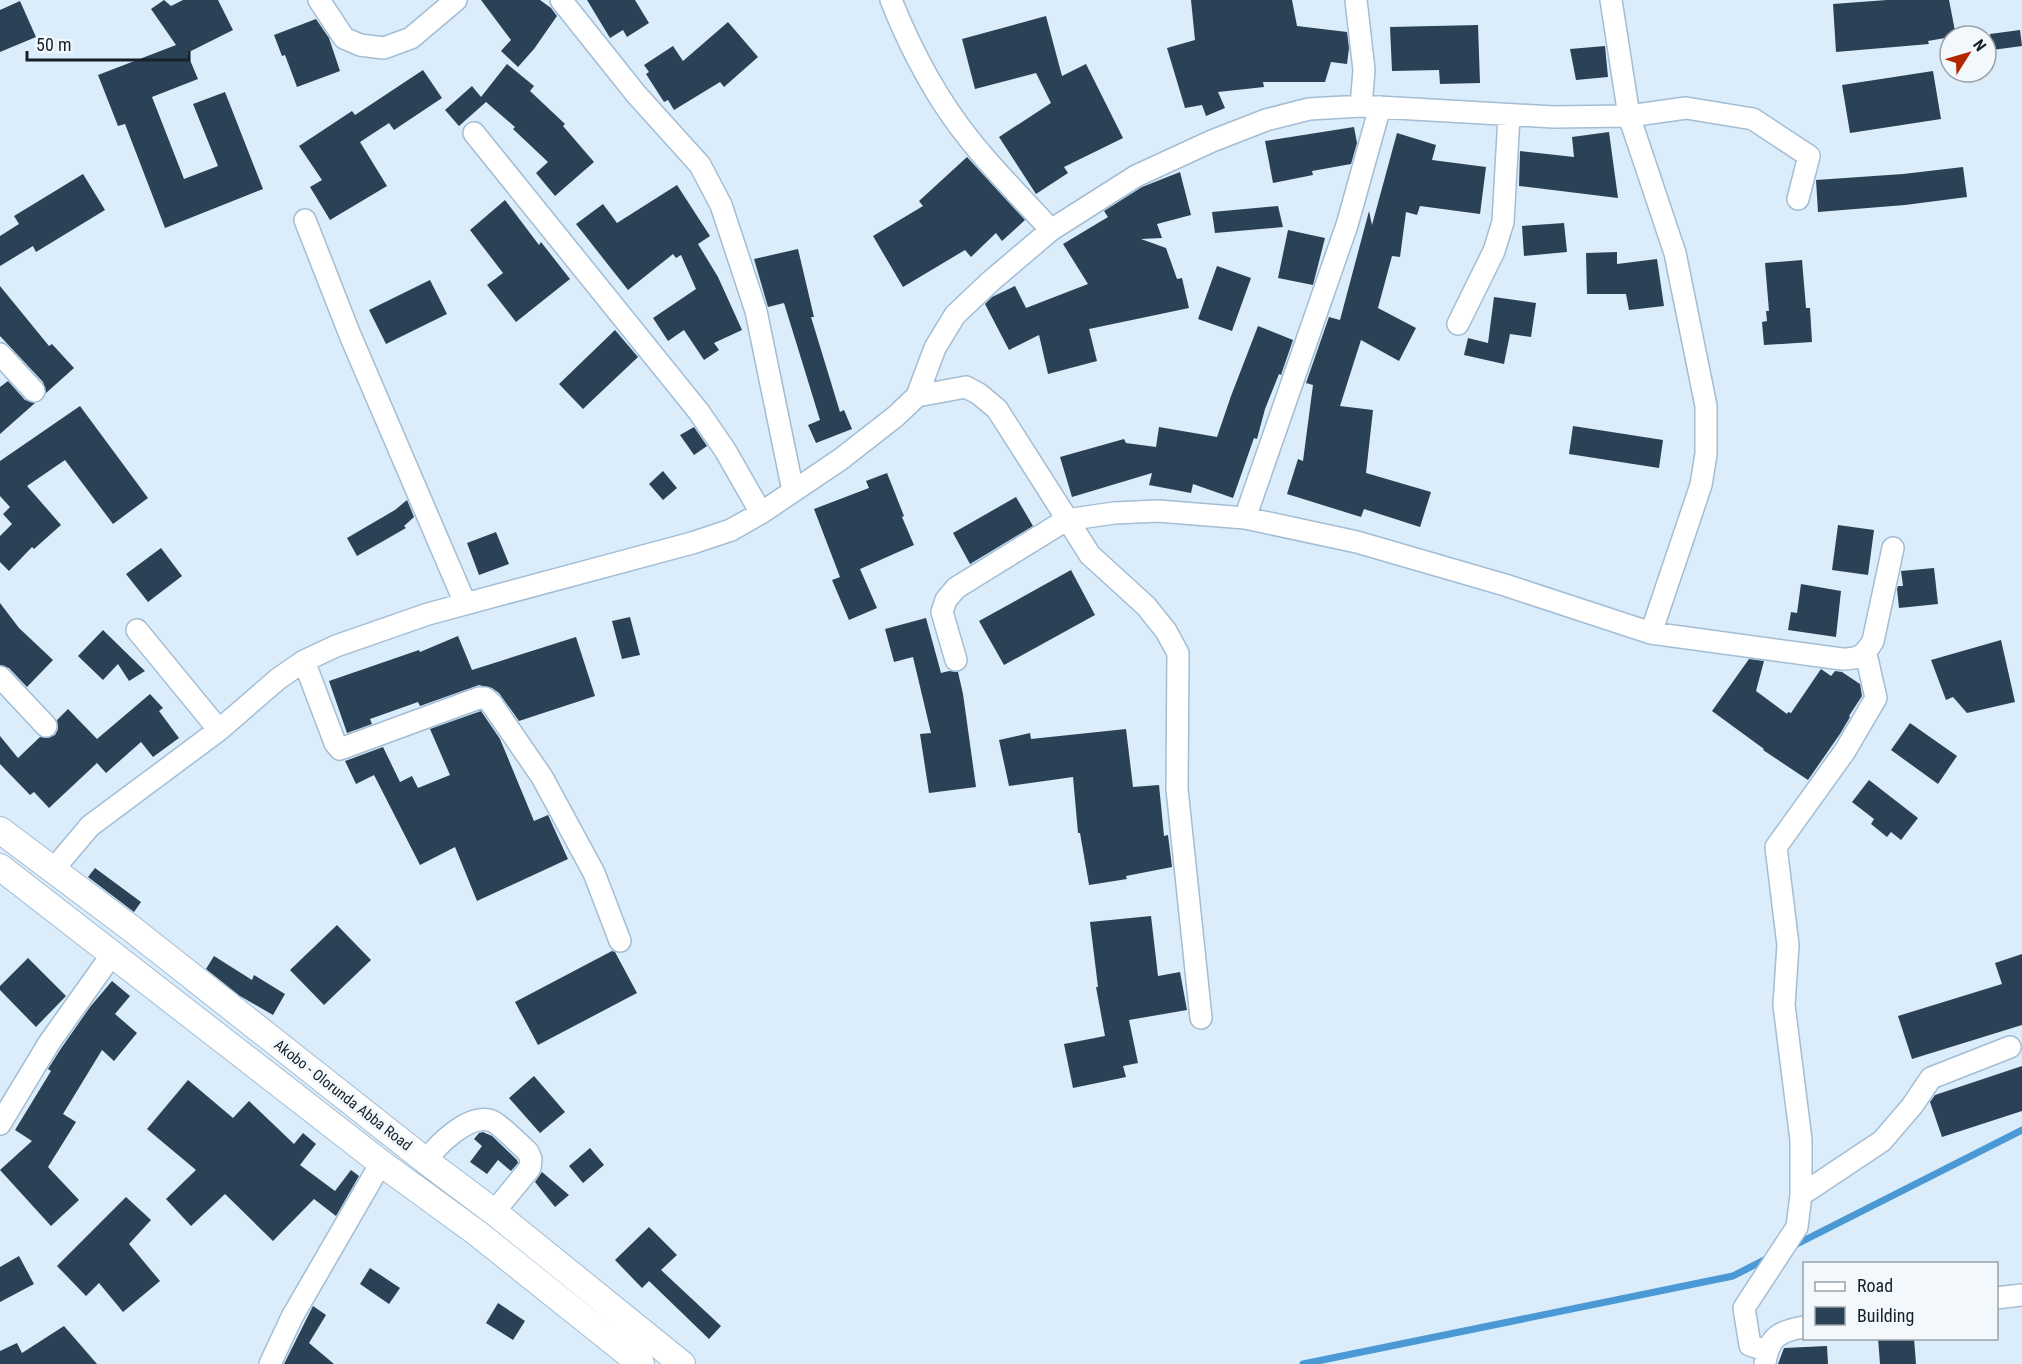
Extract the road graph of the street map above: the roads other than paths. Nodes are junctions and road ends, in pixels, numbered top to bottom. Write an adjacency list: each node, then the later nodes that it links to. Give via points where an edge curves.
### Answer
1 (319, 0): 2 (street, via 344,38 384,48 411,38)
2 (456, 0)
3 (561, 0): 18 (street, via 636,94 700,165 721,205 756,311)
4 (891, 0): 13 (street, via 933,88 970,140)
5 (1356, 0): 7 (street)
6 (1611, 0): 9 (street)
7 (1370, 106): 8 (street); 13 (street, via 1310,110 1266,120 1136,176); 20 (street, via 1347,225)
8 (1509, 116): 9 (street); 14 (street, via 1503,222 1494,251)
9 (1629, 116): 11 (street, via 1686,108 1753,120 1809,156); 25 (street, via 1675,253 1706,406 1706,454 1701,485)
10 (474, 134): 19 (street, via 699,412)
11 (1798, 199)
12 (305, 220): 23 (street)
13 (1051, 230): 17 (street, via 955,315 935,348)
14 (1458, 324)
15 (0, 354): 16 (street)
16 (34, 390)
17 (917, 396): 18 (street, via 841,459); 21 (street, via 966,387 988,401 1003,418)
18 (793, 491): 19 (street)
19 (761, 513): 23 (street, via 731,530 692,543)
20 (1245, 518): 21 (street, via 1158,511); 25 (street, via 1357,542)
21 (1066, 520): 27 (street, via 956,588 946,600 942,612); 37 (street, via 1090,555 1146,606 1178,653 1177,789)
22 (1893, 548): 26 (street, via 1873,641)
23 (465, 603): 28 (street, via 336,646)
24 (137, 630): 31 (street)
25 (1651, 633): 26 (street, via 1842,659)
26 (1866, 654): 42 (street, via 1876,698 1845,751 1776,847 1788,945 1784,1005 1801,1140)
27 (956, 660)
28 (304, 661): 31 (street); 35 (street, via 340,749 479,698 491,703 542,777 594,873)
29 (0, 677): 30 (street)
30 (46, 726)
31 (219, 730): 34 (street, via 90,826)
32 (0, 831): 34 (main road, Akobo - Olorunda Abba Road)
33 (0, 867): 36 (main road, Akobo - Olorunda Abba Road)
34 (52, 871): 40 (main road, Akobo - Olorunda Abba Road, via 132,929)
35 (620, 941)
36 (113, 953): 39 (street, via 49,1043); 41 (main road, Akobo - Olorunda Abba Road)
37 (1201, 1018)
38 (2010, 1047): 42 (street, via 1931,1078 1882,1141)
39 (0, 1124)
40 (426, 1161): 43 (main road, Akobo - Olorunda Abba Road); 43 (street, via 468,1122 492,1120 531,1159 530,1168)
41 (381, 1163): 48 (street, via 292,1317); 49 (main road, Akobo - Olorunda Abba Road, via 477,1233)
42 (1801, 1195): 47 (street, via 1797,1227 1744,1308 1749,1345)
43 (494, 1212): 50 (main road, Akobo - Olorunda Abba Road)
44 (2022, 1295): 45 (street)
45 (1998, 1299)
46 (1803, 1327): 47 (street, via 1775,1336)
47 (1766, 1357)
48 (270, 1364)
49 (641, 1364)
50 (682, 1364)

